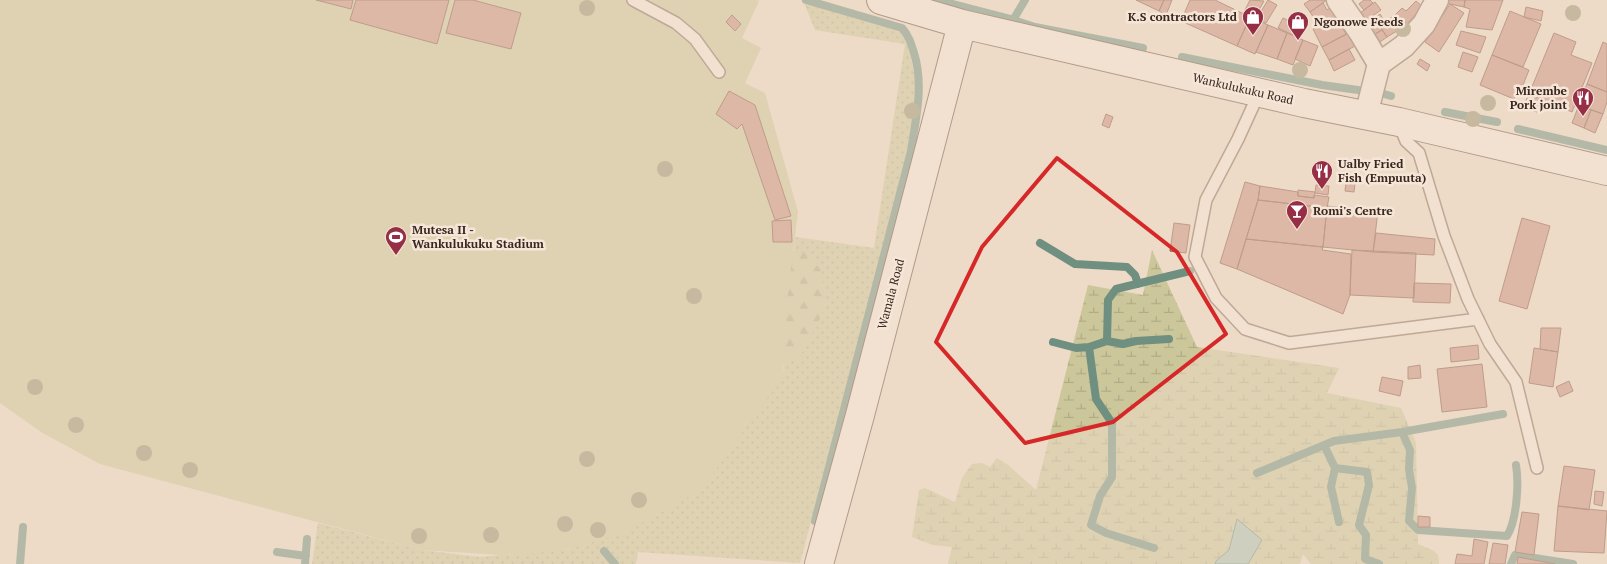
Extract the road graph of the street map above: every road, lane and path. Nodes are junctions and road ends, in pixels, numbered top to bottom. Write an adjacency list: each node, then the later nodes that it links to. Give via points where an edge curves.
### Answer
1 (633, 0): 7 (lane, via 676,23 695,39)
2 (881, 0): 5 (main road, Wankulukuku Road)
3 (1338, 0): 6 (street)
4 (1437, 0): 6 (street, via 1424,24 1404,46)
5 (962, 24): 8 (main road, Wankulukuku Road); 14 (main road, Wamala Road)
6 (1379, 64): 9 (street)
7 (719, 72)
8 (1259, 92): 9 (main road, Wankulukuku Road); 12 (lane, via 1206,200 1195,257 1216,298 1245,329 1289,343)
9 (1366, 115): 10 (main road, Wankulukuku Road)
10 (1398, 122): 11 (main road, Wankulukuku Road); 12 (lane, via 1406,141 1420,153 1444,236)
11 (1607, 172)
12 (1478, 319): 13 (lane, via 1490,344 1516,382)
13 (1537, 468)
14 (818, 564)

